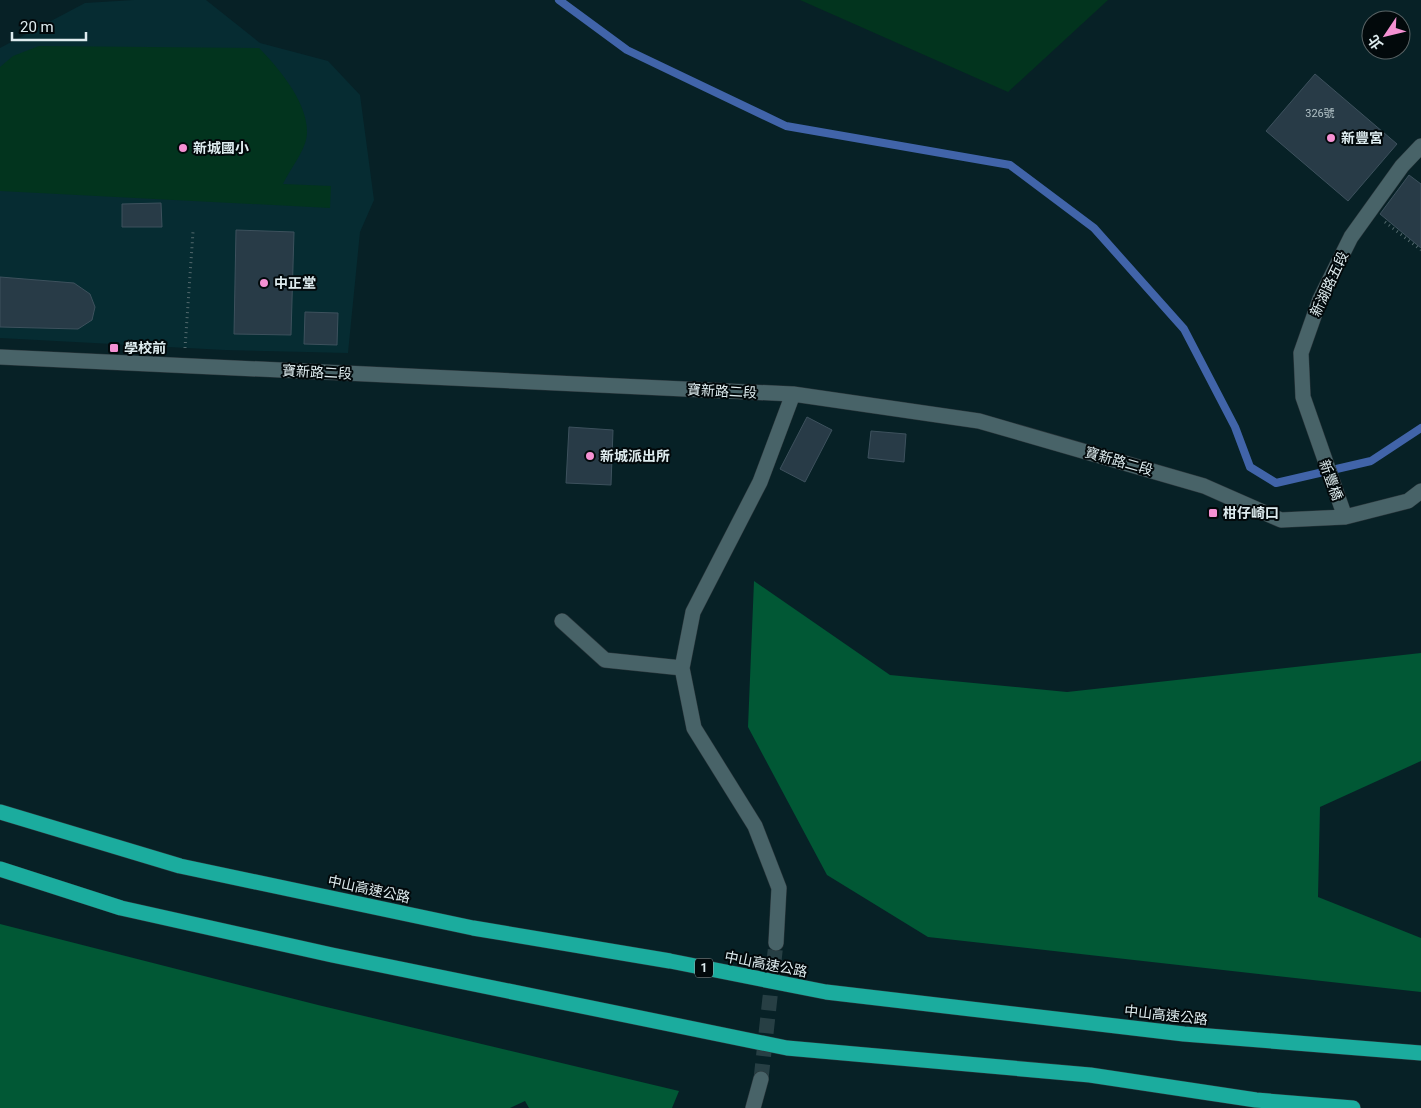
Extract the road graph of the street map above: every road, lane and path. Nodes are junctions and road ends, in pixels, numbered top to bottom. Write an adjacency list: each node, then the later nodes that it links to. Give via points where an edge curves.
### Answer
1 (1421, 146): 8 (street, 新湖路五段, via 1402,166 1351,237 1320,299 1301,353 1303,396)
2 (1385, 221): 4 (path)
3 (194, 232): 6 (path)
4 (1421, 250)
5 (0, 357): 6 (street, 寶新路二段)
6 (184, 366): 7 (street, 寶新路二段)
7 (793, 394): 10 (street, 寶新路二段, via 979,421 1204,486 1281,520); 12 (street, via 760,482 693,612)
8 (1317, 442): 10 (street, 新豐橋)
9 (1421, 491): 10 (street, 寶新路二段, via 1408,500)
10 (1345, 517)
11 (562, 621): 12 (street, via 605,660)
12 (682, 668): 15 (street, via 694,728 755,826 779,888)
13 (0, 812): 16 (highway, 中山高速公路 / 1, via 180,866 472,928 670,960 826,992 1184,1034)
14 (0, 869): 19 (highway, via 131,910 332,955 787,1048 1090,1075 1256,1100)
15 (776, 943)
16 (1421, 1053)
17 (761, 1079): 18 (street)
18 (753, 1108)
19 (1353, 1108)

